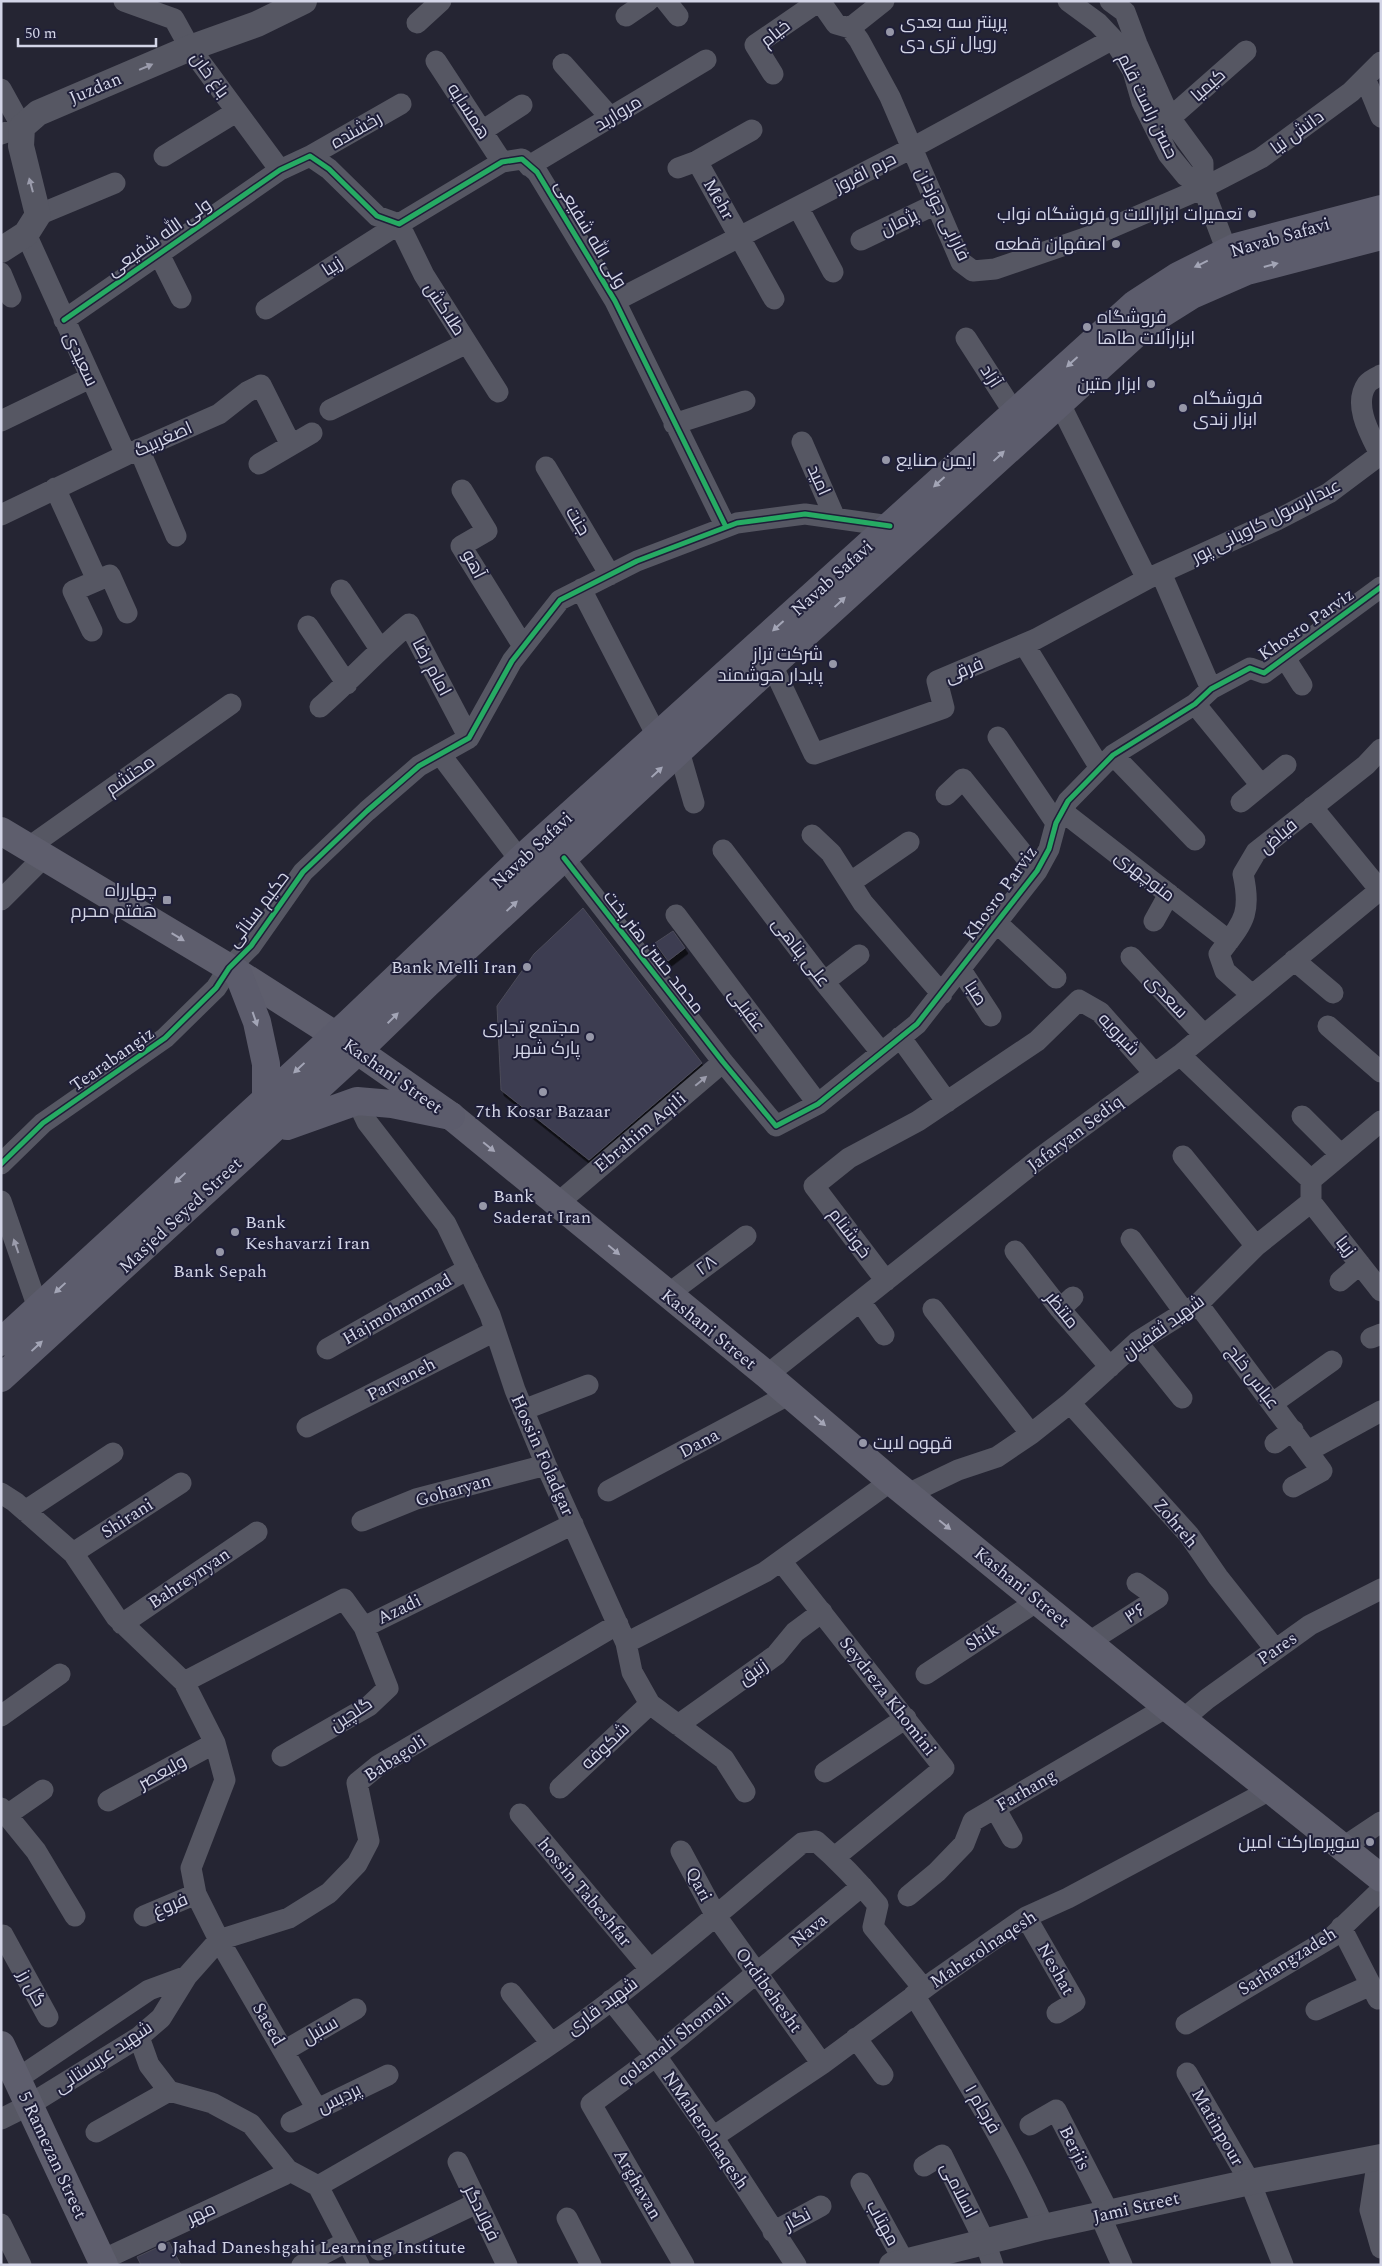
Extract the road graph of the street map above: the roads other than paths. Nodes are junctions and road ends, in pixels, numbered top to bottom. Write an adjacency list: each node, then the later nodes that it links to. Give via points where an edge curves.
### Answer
1 (124, 1): 11 (street, باغ خان, via 174,19)
2 (304, 1): 11 (street, Juzdan, via 257,24)
3 (648, 1): 8 (street)
4 (820, 1): 9 (street, فارابی جوزدان, via 836,24); 17 (street, خیام, via 755,45)
5 (884, 1): 9 (street)
6 (1068, 1): 10 (street, حسن راست قلم)
7 (1124, 5): 25 (street, حسن راست قلم, via 1137,44)
8 (626, 16)
9 (850, 28): 29 (street, فارابی جوزدان, via 890,97)
10 (1114, 39): 29 (street, حرم افروز); 36 (street, حسن راست قلم, via 1133,71 1142,102 1168,154 1186,176)
11 (190, 48): 22 (street, باغ خان); 26 (street, Juzdan, one-way to 11, via 38,113)
12 (1246, 51): 25 (street, کیمیا)
13 (706, 60): 23 (street, مروارید)
14 (436, 61): 28 (street, همسایه)
15 (1381, 62): 18 (street, دانش نیا)
16 (563, 64): 23 (street)
17 (773, 74)
18 (1365, 78): 24 (street); 36 (street, دانش نیا, via 1351,92 1261,158)
19 (1, 89): 26 (street)
20 (401, 104): 31 (street, رخشنده)
21 (522, 105): 28 (street)
22 (236, 112): 30 (street); 34 (street, باغ خان)
23 (610, 117): 33 (street, مروارید)
24 (1381, 117)
25 (1170, 118): 36 (street, حسن راست قلم, via 1203,164)
26 (12, 130): 40 (street, one-way to 26, via 21,146)
27 (752, 130): 42 (street, Mehr, via 687,164)
28 (482, 131): 32 (street, همسایه)
29 (912, 148): 37 (street, فارابی جوزدان); 38 (street, حرم افروز)
30 (164, 156)
31 (310, 156): 34 (street, ولی الله شفیعی); 41 (street, via 329,169 377,216)
32 (502, 162): 33 (street, via 522,159); 41 (street)
33 (529, 166): 53 (street, ولی الله شفیعی, via 537,172)
34 (280, 170): 47 (street, ولی الله شفیعی)
35 (115, 183): 40 (street)
36 (1203, 188): 37 (street, فارابی جوزدان, via 1094,235 996,269 973,271 962,262); 46 (street)
37 (936, 204): 44 (street, پژمان)
38 (798, 207): 42 (street, حرم افروز); 49 (street)
39 (1381, 208): 46 (main road, Navab Safavi)
40 (32, 224): 45 (street); 55 (street, سعیدی)
41 (398, 224): 54 (street, زیبا); 57 (street, طلاکش, via 424,275)
42 (740, 236): 52 (street, Mehr); 53 (street, حرم افروز)
43 (1381, 236): 62 (main road, Navab Safavi, one-way to 43, via 1149,322 1192,295 1247,272)
44 (862, 240)
45 (1, 250)
46 (1227, 251): 64 (main road, Navab Safavi, one-way to 64, via 1178,276 1135,304)
47 (159, 254): 51 (street); 55 (street, ولی الله شفیعی)
48 (1, 272): 50 (street)
49 (834, 272)
50 (11, 297)
51 (181, 298)
52 (774, 299)
53 (615, 301): 66 (street, ولی الله شفیعی)
54 (266, 309)
55 (64, 320): 59 (street, سعیدی)
56 (966, 338): 64 (street, آزاد)
57 (467, 343): 60 (street, طلاکش); 63 (street)
58 (1381, 375): 71 (street, via 1368,383 1361,402)
59 (90, 378): 65 (street); 70 (street, سعیدی)
60 (498, 392)
61 (745, 401): 66 (street)
62 (1059, 402): 82 (street); 94 (main road, Navab Safavi, one-way to 62)
63 (330, 410)
64 (1015, 414): 78 (main road, Navab Safavi, one-way to 78)
65 (1, 422)
66 (674, 424): 79 (street, ولی الله شفیعی)
67 (312, 433): 69 (street)
68 (802, 442): 77 (street, امید)
69 (291, 445): 70 (street, اصغربیگ, via 261,385 219,414); 72 (street)
70 (133, 452): 74 (street, اصغربیگ); 80 (street, سعیدی)
71 (1380, 456): 82 (street, عبدالرسول کاویانی پور, via 1329,492 1277,520)
72 (259, 464)
73 (546, 467): 81 (street, جنت)
74 (55, 488): 76 (street, اصغربیگ); 83 (street)
75 (462, 490): 91 (street, آهو, via 487,531 461,546)
76 (1, 515)
77 (835, 518): 78 (street); 79 (street, via 805,514)
78 (890, 526): 101 (main road, Navab Safavi, one-way to 101)
79 (726, 527): 81 (street, via 636,561)
80 (176, 536)
81 (610, 575): 85 (street)
82 (1154, 576): 90 (street, فرقی); 97 (street)
83 (97, 580): 87 (street, via 110,575); 89 (street, via 73,591)
84 (1381, 587): 93 (street, Khosro Parviz)
85 (581, 589): 91 (street, via 560,600); 101 (street)
86 (341, 590): 92 (street)
87 (127, 613)
88 (308, 626): 95 (street)
89 (92, 631)
90 (1024, 644): 94 (street, فرقی, via 937,682 944,708 814,754); 107 (street)
91 (523, 646): 103 (street)
92 (380, 649): 95 (street, امام رضا); 103 (street, امام رضا, via 410,624)
93 (1285, 658): 96 (street); 97 (street, Khosro Parviz, via 1264,673 1250,668)
94 (772, 664): 105 (main road, Navab Safavi)
95 (348, 684): 100 (street, امام رضا)
96 (1302, 685)
97 (1211, 688): 99 (street, Khosro Parviz)
98 (231, 704): 120 (street, محتشم)
99 (1195, 704): 107 (street, Khosro Parviz); 109 (street)
100 (320, 707)
101 (656, 736): 122 (main road, Navab Safavi)
102 (998, 737): 114 (street, منوچهری)
103 (469, 738): 106 (street, حکیم سنائی)
104 (1381, 749): 113 (street, فیاض, via 1366,765)
105 (679, 751): 112 (street); 121 (main road, Navab Safavi, one-way to 105)
106 (440, 754): 122 (street); 135 (street, حکیم سنائی, via 419,766 303,872)
107 (1106, 762): 114 (street, Khosro Parviz, via 1068,801); 117 (street)
108 (1286, 765): 109 (street)
109 (1261, 785): 111 (street)
110 (946, 795): 123 (street, via 963,779)
111 (1241, 802)
112 (694, 803)
113 (1312, 807): 125 (street); 131 (street, فیاض, via 1256,852 1243,874 1247,891 1246,913)
114 (1059, 817): 123 (street, Khosro Parviz, via 1049,849); 126 (street, منوچهری)
115 (1, 831): 120 (main road, Kashani Street)
116 (812, 835): 124 (street, via 831,853)
117 (1196, 840)
118 (909, 842): 124 (street)
119 (723, 850): 138 (street, علی پناهی)
120 (37, 852): 127 (street, محتشم); 135 (main road, Kashani Street, one-way to 135)
121 (564, 858): 147 (main road, Navab Safavi, one-way to 121); 150 (street, محمد حسن هنر بخت)
122 (520, 860): 144 (main road, Navab Safavi)
123 (1037, 871): 130 (street, Khosro Parviz)
124 (851, 882): 140 (street, via 863,903)
125 (1380, 890): 134 (street, Jafaryan Sediq)
126 (1169, 894): 129 (street); 131 (street, منوچهری)
127 (1, 900)
128 (676, 915): 156 (street, عقیلی)
129 (1154, 921)
130 (996, 922): 136 (street, Khosro Parviz); 137 (street)
131 (1229, 941): 141 (street, فیاض, via 1219,954 1225,970)
132 (858, 955): 138 (street)
133 (1131, 957): 145 (street, سعدی)
134 (1294, 960): 139 (street); 141 (street, Jafaryan Sediq)
135 (234, 970): 144 (main road, Kashani Street); 153 (main road, one-way to 153, via 257,1022 266,1064); 163 (street, Tearabangiz, via 166,1038 44,1123)
136 (961, 970): 140 (street, Khosro Parviz); 142 (street, صبا)
137 (1056, 978)
138 (824, 982): 148 (street, علی پناهی)
139 (1333, 993)
140 (942, 994): 146 (street, Khosro Parviz, via 918,1024)
141 (1252, 995): 145 (street, Jafaryan Sediq)
142 (991, 1016)
143 (1328, 1026): 151 (street)
144 (335, 1035): 147 (main road, Kashani Street); 153 (main road, Masjed Seyed Street, one-way to 153)
145 (1204, 1035): 149 (street, Jafaryan Sediq)
146 (900, 1037): 148 (street, Khosro Parviz); 155 (street)
147 (358, 1051): 157 (main road, Kashani Street); 160 (main road, Masjed Seyed Street)
148 (882, 1052): 156 (street, Khosro Parviz)
149 (1180, 1055): 152 (street, Jafaryan Sediq); 164 (street)
150 (723, 1062): 156 (street, Khosro Parviz, via 776,1126); 167 (street, Ebrahim Aqili, one-way to 150)
151 (1381, 1072)
152 (1155, 1074): 155 (street, شیرویه, via 1100,1012 1079,1000 1037,1040); 174 (street, Jafaryan Sediq, via 1040,1158)
153 (266, 1098): 179 (main road, Masjed Seyed Street, one-way to 179)
154 (357, 1100): 157 (main road); 160 (main road); 173 (street, Hossin Foladgar, via 367,1122 446,1224)
155 (948, 1102): 174 (street, خوشنام, via 849,1158 814,1186)
156 (818, 1104)
157 (451, 1116): 167 (main road, Kashani Street, one-way to 167)
158 (1302, 1116): 161 (street)
159 (1381, 1121): 161 (street)
160 (269, 1133): 190 (main road, Masjed Seyed Street, one-way to 160)
161 (1340, 1154): 164 (street)
162 (1183, 1156): 170 (street)
163 (1, 1164)
164 (1311, 1180): 166 (street)
165 (1, 1201): 179 (street, one-way to 165)
166 (1311, 1202): 170 (street, شهید ثقفیان); 172 (street, زیبا)
167 (558, 1203): 177 (main road, Kashani Street, one-way to 177)
168 (746, 1236): 177 (street, ۲۸)
169 (1131, 1239): 180 (street, عباس خلج)
170 (1256, 1246): 180 (street, شهید ثقفیان)
171 (1016, 1251): 188 (street, منتظر, via 1066,1303)
172 (1360, 1264): 175 (street); 176 (street, زیبا)
173 (468, 1269): 182 (street, Hossin Foladgar); 186 (street, Hajmohammad)
174 (886, 1281): 178 (street, Jafaryan Sediq)
175 (1340, 1281)
176 (1381, 1291)
177 (667, 1295): 189 (main road, Kashani Street)
178 (860, 1301): 183 (street); 189 (street, Jafaryan Sediq)
179 (38, 1308): 184 (main road, Masjed Seyed Street)
180 (1191, 1308): 185 (street, شهید ثقفیان); 195 (street, عباس خلج)
181 (933, 1310): 200 (street)
182 (495, 1331): 196 (street, Hossin Foladgar); 198 (street, Parvaneh)
183 (884, 1335)
184 (1, 1342)
185 (1138, 1342): 188 (street, شهید ثقفیان); 193 (street)
186 (327, 1349)
187 (1332, 1361): 195 (street)
188 (1110, 1367): 194 (street, شهید ثقفیان)
189 (767, 1375): 192 (main road, Kashani Street)
190 (1, 1378)
191 (588, 1385): 196 (street)
192 (790, 1394): 207 (main road, Kashani Street, one-way to 207); 208 (street, Dana)
193 (1182, 1398)
194 (1070, 1403): 200 (street, شهید ثقفیان); 223 (street, Zohreh, via 1189,1536)
195 (1273, 1403): 199 (street, عباس خلج)
196 (523, 1410): 204 (street, Hossin Foladgar)
197 (1381, 1411): 202 (street)
198 (307, 1426)
199 (1293, 1430): 201 (street); 202 (street, عباس خلج)
200 (1031, 1434): 207 (street, شهید ثقفیان, via 996,1457)
201 (1275, 1444)
202 (1308, 1451): 206 (street, عباس خلج, via 1322,1471)
203 (113, 1453): 209 (street)
204 (546, 1465): 210 (street, Goharyan, via 416,1499); 211 (street, Hossin Foladgar)
205 (182, 1483): 213 (street, Shirani)
206 (1293, 1487)
207 (899, 1488): 214 (street, شهید ثقفیان); 217 (main road, Kashani Street, one-way to 217)
208 (608, 1491)
209 (12, 1501): 213 (street)
210 (362, 1521)
211 (573, 1524): 220 (street, Azadi); 221 (street, Hossin Foladgar)
212 (257, 1532): 219 (street, Bahreynyan)
213 (73, 1553): 219 (street)
214 (781, 1561): 218 (street, Seydreza Khomini); 221 (street, شهید ثقفیان, via 765,1572)
215 (1137, 1583): 222 (street, ۳۶, via 1158,1598)
216 (1381, 1589): 223 (street, Pares, via 1310,1625)
217 (1039, 1600): 222 (main road, Kashani Street); 225 (street, Shik)
218 (822, 1612): 230 (street, Seydreza Khomini); 231 (street, زنبق, via 795,1632 776,1655)
219 (122, 1624): 226 (street)
220 (364, 1627): 226 (street, Azadi, via 344,1599); 233 (street, گلچین, via 388,1688 369,1706)
221 (622, 1633): 227 (street, Hossin Foladgar, via 632,1672); 259 (street, Babagoli, via 379,1765 357,1783 369,1841 357,1864 329,1893 289,1918)
222 (1089, 1642): 228 (main road, Kashani Street)
223 (1275, 1649): 228 (street, Pares, via 1207,1699)
224 (60, 1674): 229 (street)
225 (926, 1674)
226 (184, 1682): 232 (street)
227 (650, 1704): 231 (street, Hossin Foladgar); 235 (street, شکوفه)
228 (1174, 1713): 237 (main road, Kashani Street); 240 (street, Farhang)
229 (1, 1716)
230 (906, 1718): 234 (street); 247 (street, Seydreza Khomini, via 944,1768)
231 (678, 1725): 238 (street, Hossin Foladgar, via 724,1759)
232 (208, 1746): 239 (street, ولیعصر); 251 (street, Saeed, via 225,1780 194,1862)
233 (282, 1756)
234 (825, 1772)
235 (560, 1788)
236 (43, 1790): 242 (street)
237 (1270, 1790): 245 (main road, Kashani Street); 256 (street, Maherolnaqesh)
238 (745, 1792)
239 (108, 1801)
240 (995, 1808): 244 (street); 252 (street, Farhang, via 973,1821 964,1844)
241 (520, 1814): 260 (street, hossin Tabeshfar)
242 (5, 1818): 253 (street, via 36,1851)
243 (1381, 1822): 245 (street)
244 (1012, 1838)
245 (1342, 1848): 248 (main road, Kashani Street)
246 (681, 1851): 255 (street, Qari)
247 (835, 1858): 249 (street, شهید قاری); 255 (street, شهید قاری, via 816,1841 802,1843)
248 (1381, 1878)
249 (862, 1886): 261 (street, Nava); 264 (street, فرجام ۱, via 878,1905 872,1927)
250 (1381, 1890): 257 (street, Sarhangzadeh)
251 (196, 1894): 254 (street, فروغ); 259 (street, Saeed)
252 (908, 1896)
253 (75, 1916)
254 (144, 1916)
255 (716, 1916): 260 (street, شهید قاری); 261 (street, Ordibehesht)
256 (1026, 1917): 264 (street, Maherolnaqesh); 269 (street, Neshat, via 1075,2002)
257 (1341, 1927): 263 (street); 271 (street, Sarhangzadeh, via 1332,1937)
258 (1, 1937): 270 (street, گل رز, via 4,1935)
259 (225, 1938): 262 (street, شهید عربستانی); 276 (street, Saeed)
260 (650, 1969): 266 (street, شهید قاری)
261 (757, 1974): 277 (street, qolamali Shomali); 278 (street, Ordibehesht)
262 (187, 1976): 272 (street, شهید عربستانی, via 161,2018); 282 (street, شهید عربستانی, via 149,1990)
263 (1376, 1991): 268 (street)
264 (919, 1992): 273 (street, Maherolnaqesh); 303 (street, فرجام ۱, via 1028,2189)
265 (511, 1993): 274 (street)
266 (611, 2000): 274 (street, شهید قاری); 277 (street, NMaherolnaqesh)
267 (356, 2009): 276 (street, سنبل)
268 (1316, 2010)
269 (1057, 2013)
270 (48, 2017)
271 (1186, 2024)
272 (139, 2037): 283 (street); 286 (street, شهید عربستانی)
273 (856, 2038): 278 (street, Maherolnaqesh); 281 (street)
274 (551, 2043): 297 (street, شهید قاری)
275 (1, 2045): 282 (main road, 5 Ramezan Street)
276 (284, 2050): 285 (street, Saeed)
277 (656, 2056): 284 (street, qolamali Shomali); 290 (street, NMaherolnaqesh)
278 (822, 2064): 290 (street, Maherolnaqesh)
279 (1187, 2073): 295 (street, Matinpour)
280 (388, 2075): 285 (street, پردیس)
281 (883, 2075)
282 (17, 2079): 286 (main road, 5 Ramezan Street)
283 (164, 2094): 289 (street); 294 (street, via 212,2103 251,2124)
284 (591, 2104): 316 (street, Arghavan)
285 (317, 2109): 287 (street, پردیس)
286 (10, 2117): 309 (main road, 5 Ramezan Street)
287 (291, 2122)
288 (1030, 2125): 300 (street, Berjis, via 1056,2110)
289 (96, 2132)
290 (713, 2137): 304 (street, NMaherolnaqesh)
291 (1379, 2158): 295 (street, Jami Street); 306 (street, via 1370,2210)
292 (458, 2162): 298 (street, فولادگر)
293 (924, 2166): 308 (street, اسلامی, via 942,2155)
294 (282, 2175): 297 (street); 309 (street, مهر)
295 (1250, 2182): 300 (street, Jami Street); 319 (street, Matinpour)
296 (861, 2184): 311 (street, مهتاب)
297 (320, 2191): 305 (street)
298 (478, 2203): 307 (street); 310 (street, فولادگر)
299 (821, 2206): 304 (street, نگار)
300 (1104, 2214): 303 (street, Jami Street); 318 (street)
301 (567, 2218): 315 (street)
302 (1, 2224): 312 (street)
303 (1044, 2227): 308 (street, Jami Street)
304 (773, 2232): 317 (street, NMaherolnaqesh)
305 (346, 2242): 313 (street); 314 (street)
306 (1381, 2248)
307 (379, 2250)
308 (989, 2253): 311 (street, Jami Street)
309 (103, 2262)
310 (502, 2263)
311 (901, 2264)
312 (21, 2265)
313 (302, 2265)
314 (359, 2265)
315 (591, 2265)
316 (684, 2265)
317 (796, 2265)
318 (1122, 2265)
319 (1283, 2265)

